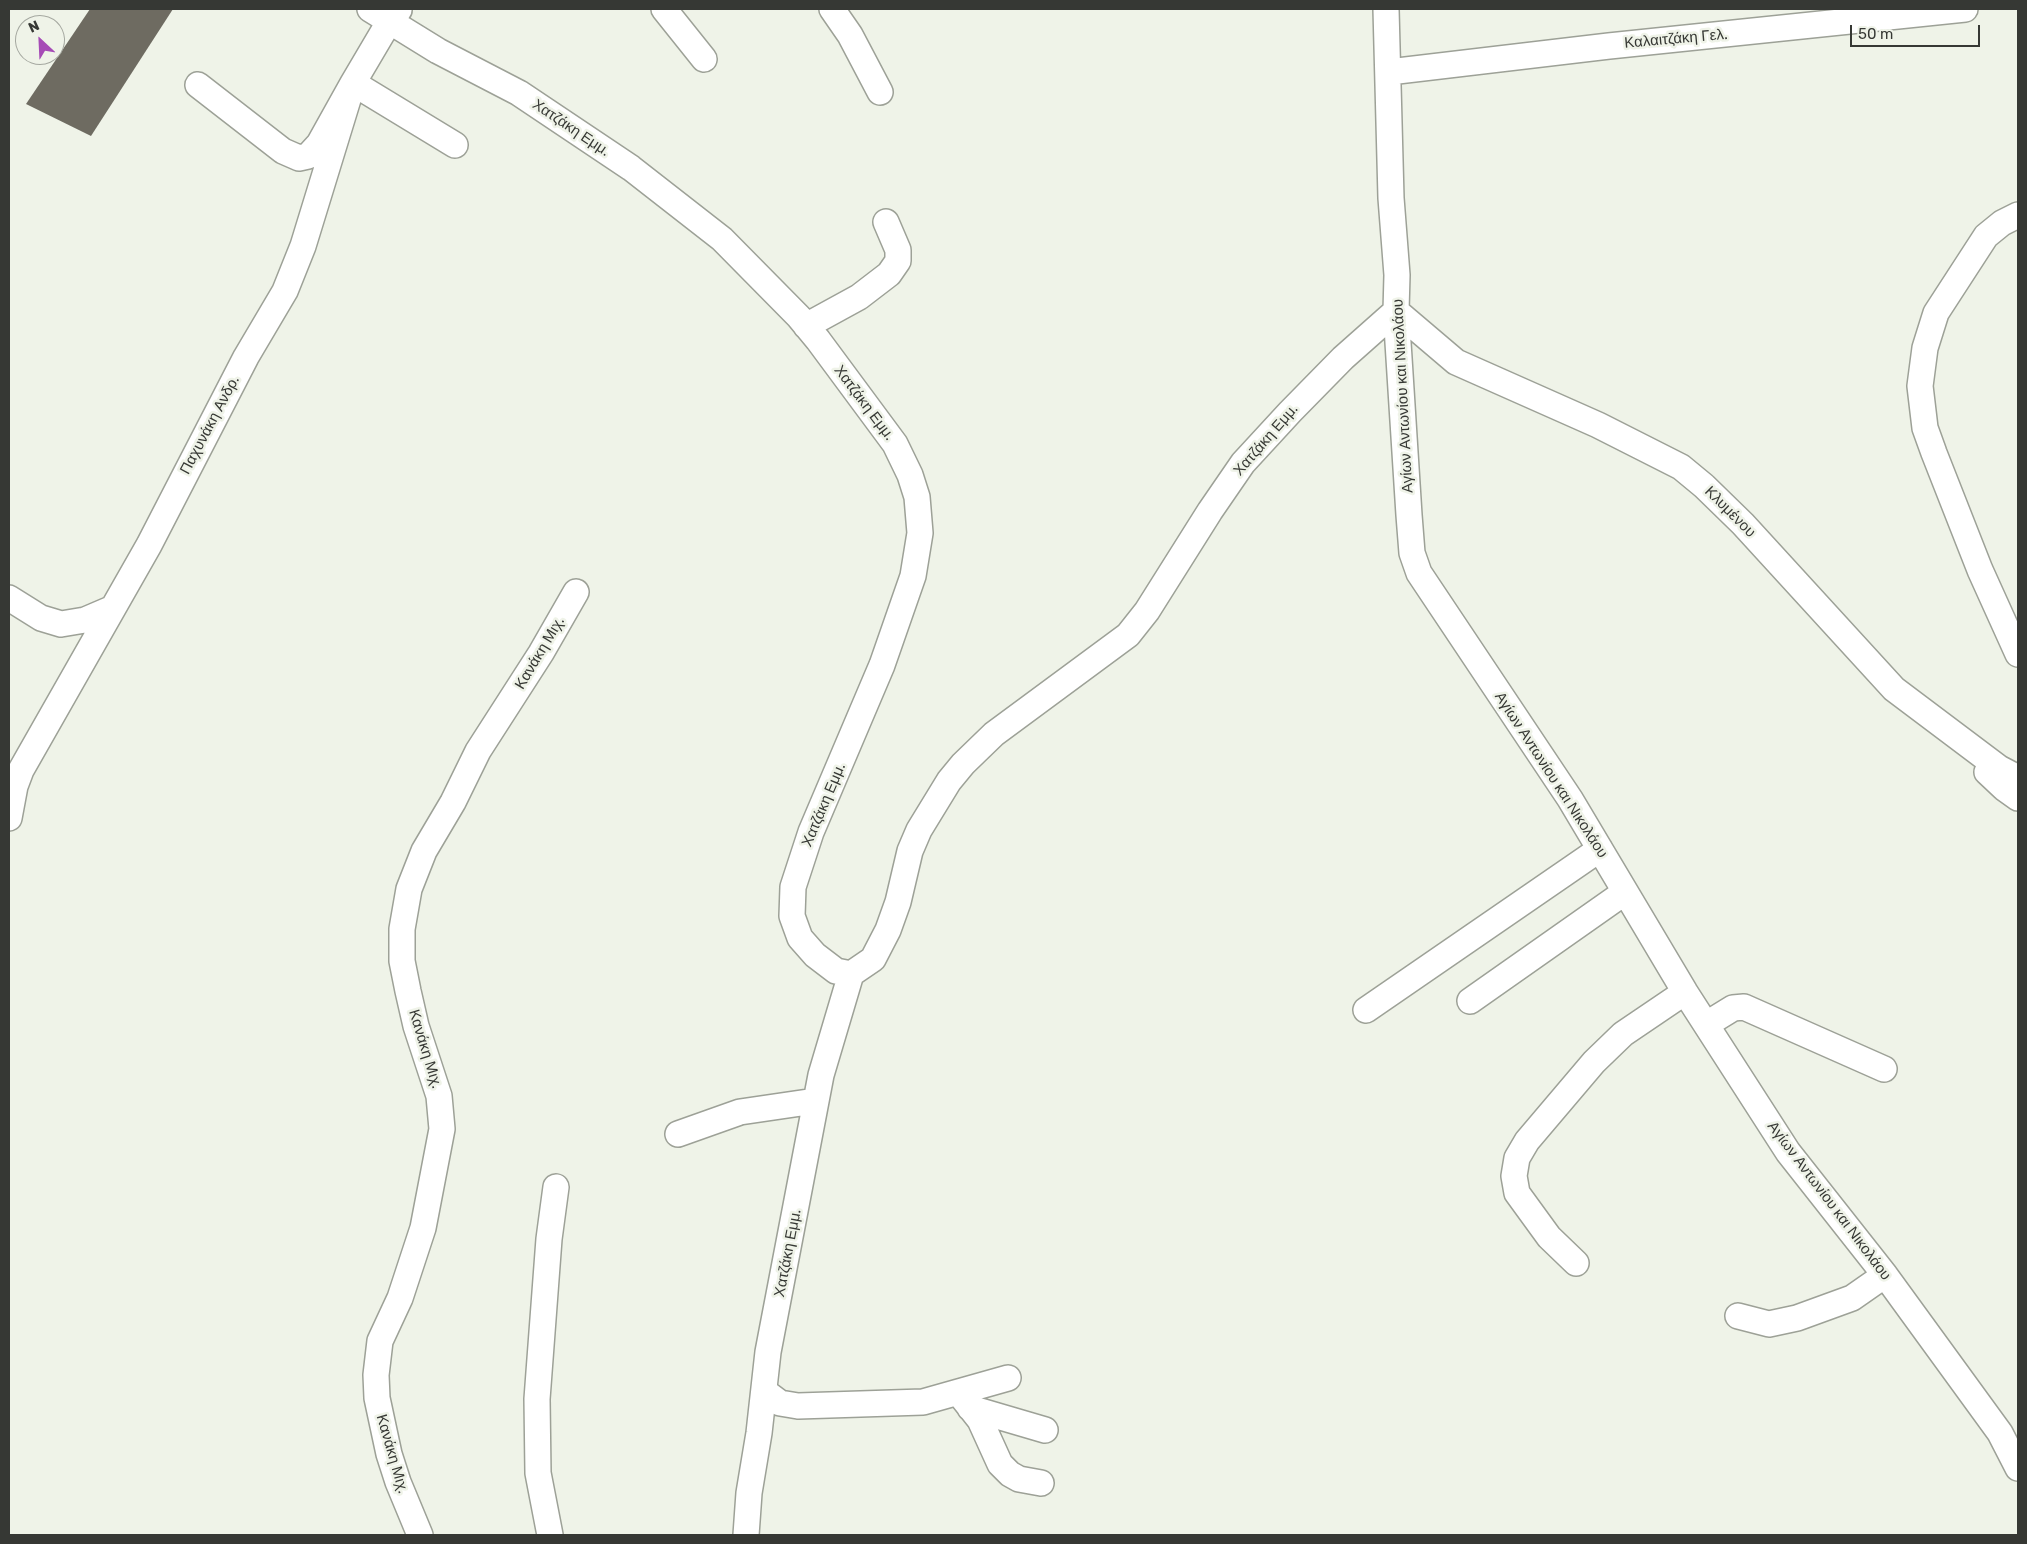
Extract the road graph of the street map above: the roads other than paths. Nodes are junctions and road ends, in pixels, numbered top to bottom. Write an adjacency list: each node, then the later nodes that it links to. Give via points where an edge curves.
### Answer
1 (664, 9): 6 (street)
2 (832, 9): 10 (street, via 850,35)
3 (1386, 9): 7 (street, Αγίων Αντωνίου και Νικολάου)
4 (1965, 9): 7 (street, Καλαιτζάκη Γελ.)
5 (386, 13): 8 (street, Παχυνάκη Ανδρ.); 15 (street, Χατζάκη Εμμ., via 519,93 631,168 722,239)
6 (704, 58)
7 (1389, 72): 14 (street, Αγίων Αντωνίου και Νικολάου)
8 (353, 83): 9 (street, via 319,144 308,156 299,158 283,151); 11 (street); 18 (street, Παχυνάκη Ανδρ., via 304,246 288,284)
9 (198, 85)
10 (880, 92)
11 (456, 145)
12 (2018, 215): 19 (street, via 1986,236 1936,313 1920,386 1925,428 1937,462)
13 (886, 222): 15 (street, via 898,250 898,261 889,274 859,297)
14 (1396, 311): 20 (street, Κλυμένου, via 1456,362 1598,425 1681,467 1743,524 1894,689); 24 (street, Αγίων Αντωνίου και Νικολάου, via 1408,515 1412,553 1419,573); 26 (street, Χατζάκη Εμμ., via 1343,358 1244,464 1210,511 1147,612 1128,635 994,734 949,781 910,851 888,930 873,959)
15 (806, 326): 26 (street, Χατζάκη Εμμ., via 895,444 910,475 919,513 918,552 913,576 882,665 811,832 794,887 792,916 800,938 827,965)
16 (576, 592): 44 (street, Κανάκη Μιχ., via 478,751 424,851 409,889 404,913 402,961 416,1026 439,1096 442,1129 423,1228 400,1298 380,1341 376,1375 377,1398 389,1454)
17 (9, 598): 18 (street, via 41,618 61,624 85,620)
18 (113, 608): 23 (street, Παχυνάκη Ανδρ., via 21,770)
19 (2018, 654)
20 (1973, 749): 21 (street, Κλυμένου); 22 (street, via 1986,771)
21 (2018, 778)
22 (2018, 798)
23 (9, 818)
24 (1600, 849): 25 (street, Αγίων Αντωνίου και Νικολάου); 29 (street)
25 (1625, 892): 27 (street, Αγίων Αντωνίου και Νικολάου); 28 (street)
26 (850, 974): 32 (street, Χατζάκη Εμμ.)
27 (1685, 992): 30 (street, Αγίων Αντωνίου και Νικολάου); 35 (street, via 1623,1034 1594,1062 1517,1158 1514,1176 1517,1193 1549,1237)
28 (1470, 1001)
29 (1366, 1010)
30 (1707, 1024): 31 (street, via 1734,1008 1744,1007); 36 (street, Αγίων Αντωνίου και Νικολάου, via 1788,1152)
31 (1884, 1068)
32 (815, 1102): 33 (street, via 746,1111); 39 (street, Χατζάκη Εμμ., via 768,1352)
33 (678, 1134)
34 (556, 1187): 45 (street, via 538,1399 538,1473)
35 (1576, 1264)
36 (1885, 1275): 37 (street, via 1852,1298 1797,1318 1768,1324); 42 (street, Αγίων Αντωνίου και Νικολάου, via 2000,1433)
37 (1738, 1316)
38 (1008, 1378): 40 (street)
39 (764, 1391): 40 (street, via 780,1403 817,1406); 46 (street, Χατζάκη Εμμ.)
40 (964, 1400): 41 (street); 43 (street, via 980,1420 1000,1464 1019,1479)
41 (1044, 1430)
42 (2018, 1468)
43 (1041, 1483)
44 (420, 1535)
45 (550, 1535)
46 (746, 1535)

